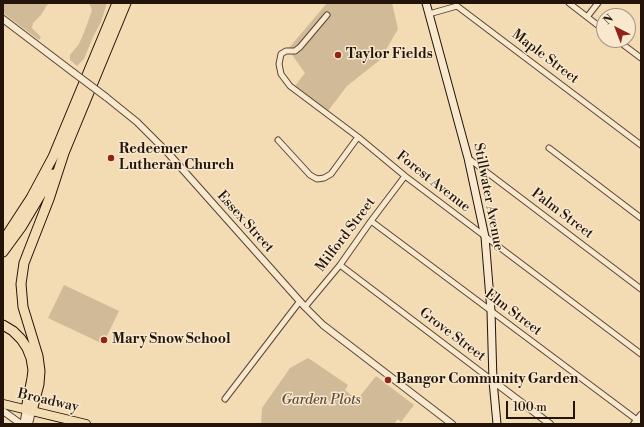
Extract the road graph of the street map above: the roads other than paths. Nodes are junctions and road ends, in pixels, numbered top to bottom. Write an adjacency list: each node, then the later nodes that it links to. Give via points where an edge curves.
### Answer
1 (117, 3): 22 (highway, via 60,142)
2 (126, 3): 17 (highway)
3 (426, 3): 6 (main road, Stillwater Avenue)
4 (569, 3): 8 (street)
5 (598, 3): 8 (street)
6 (429, 14): 15 (street, Maple Street, via 457,6); 18 (main road, Stillwater Avenue)
7 (326, 16): 13 (street, Forest Avenue, via 300,47 295,51 281,54 279,64 290,86)
8 (587, 17): 10 (street)
9 (3, 19): 29 (street, Essex Street, bridge, via 137,122 168,153)
10 (596, 24)
11 (628, 48): 12 (street)
12 (641, 58)
13 (358, 137): 14 (street, via 331,174 317,179 310,175); 19 (street, Forest Avenue)
14 (278, 140)
15 (641, 145)
16 (549, 148): 20 (street)
17 (64, 153): 26 (highway, via 26,219); 37 (highway, via 49,199 27,252 22,273 23,306 40,367 39,384)
18 (468, 158): 24 (main road, Stillwater Avenue); 28 (street, Palm Street)
19 (405, 176): 21 (street, Milford Street); 24 (street, Forest Avenue)
20 (641, 218)
21 (371, 221): 27 (street, Milford Street); 31 (street, Elm Street)
22 (14, 225): 23 (highway); 25 (highway)
23 (3, 233)
24 (485, 237): 31 (main road, Stillwater Avenue); 33 (street, Forest Avenue)
25 (3, 241)
26 (3, 252)
27 (340, 265): 30 (street, Milford Street); 34 (street, Grove Street)
28 (641, 289)
29 (300, 301): 30 (street, Essex Street); 35 (street)
30 (306, 307): 44 (street, Essex Street, via 323,325)
31 (491, 311): 34 (main road, Stillwater Avenue); 39 (street, Elm Street)
32 (3, 325): 37 (highway, via 21,339 31,358 33,370)
33 (641, 354)
34 (493, 381): 45 (main road, Stillwater Avenue); 46 (street, Grove Street)
35 (225, 399)
36 (3, 404): 37 (main road, Broadway)
37 (29, 410): 41 (street, via 24,419); 42 (street); 43 (main road, Broadway)
38 (3, 411): 40 (street)
39 (638, 421)
40 (21, 424)
41 (25, 424)
42 (30, 424)
43 (86, 424)
44 (452, 424)
45 (497, 424)
46 (550, 424)

